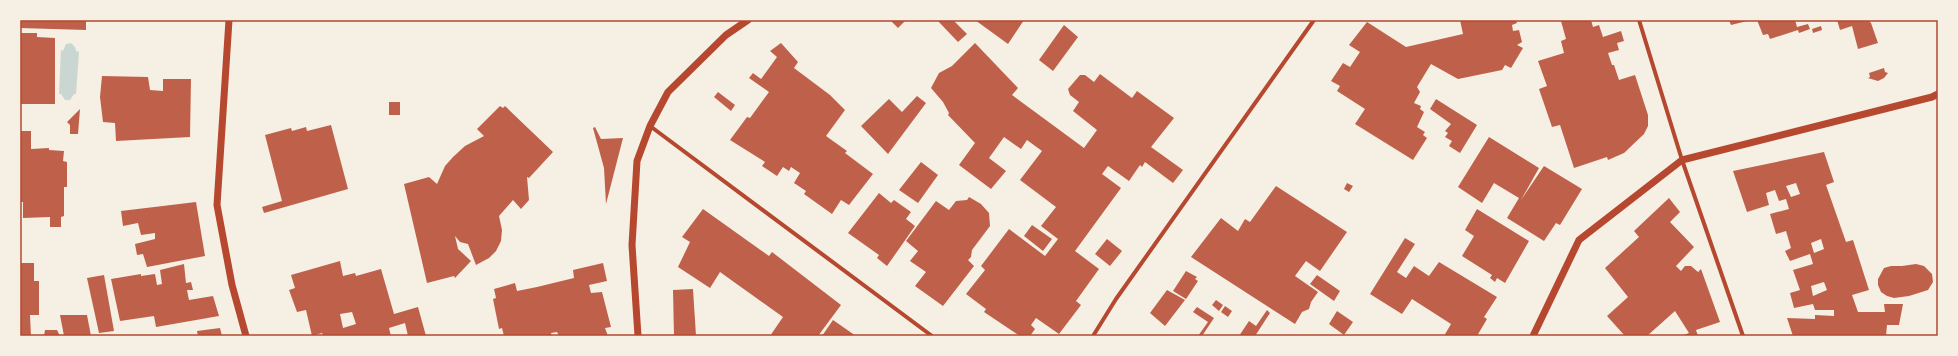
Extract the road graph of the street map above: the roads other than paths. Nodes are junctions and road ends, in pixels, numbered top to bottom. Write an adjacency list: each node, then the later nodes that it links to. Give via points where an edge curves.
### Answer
1 (229, 20): 8 (street, via 217,205 232,285)
2 (748, 20): 6 (street, via 726,35 668,92)
3 (1314, 20): 11 (street, via 1134,273)
4 (1639, 20): 7 (street)
5 (1938, 94): 7 (street)
6 (650, 126): 9 (street, via 637,161 632,245); 10 (street)
7 (1682, 160): 12 (street, via 1579,240); 13 (street)
8 (246, 336)
9 (638, 336)
10 (932, 336)
11 (1093, 336)
12 (1533, 336)
13 (1743, 336)

